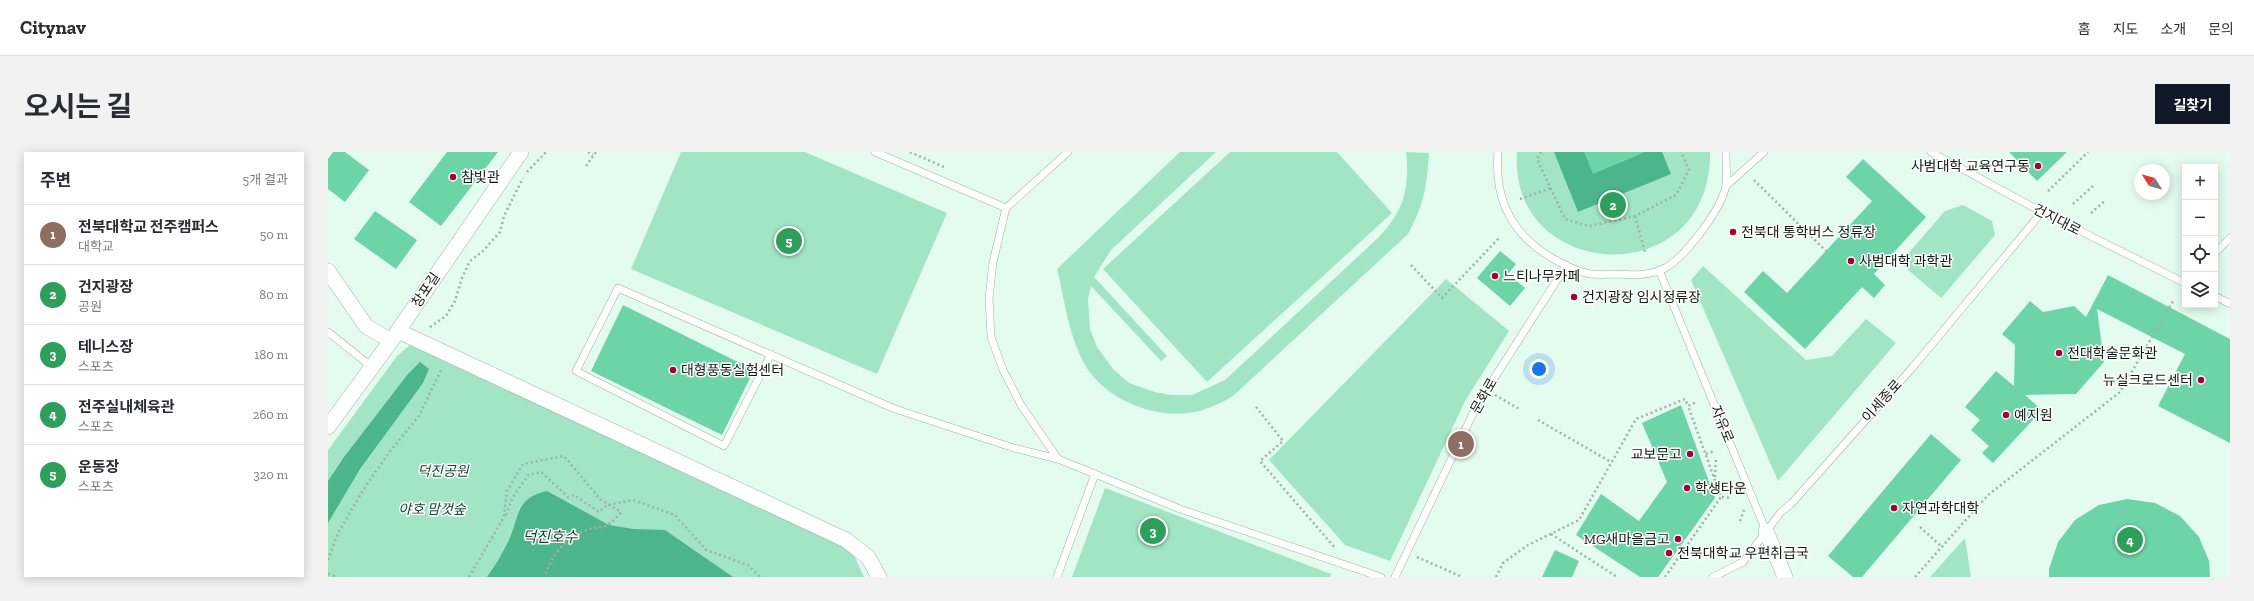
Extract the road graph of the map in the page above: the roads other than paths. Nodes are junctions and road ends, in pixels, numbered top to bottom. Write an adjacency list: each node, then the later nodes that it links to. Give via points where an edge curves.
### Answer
1 (521, 152): 20 (street, 창포길)
2 (875, 152): 9 (lane)
3 (1068, 152): 9 (lane)
4 (1498, 152): 13 (lane, via 1500,189 1514,226 1542,252)
5 (1726, 152): 8 (lane)
6 (1764, 152): 8 (lane)
7 (1931, 152): 10 (lane, 건지대로)
8 (1726, 186): 14 (lane, via 1715,213 1694,242)
9 (1006, 208): 24 (lane, via 993,262 989,298 991,337 1003,370 1021,405)
10 (2042, 212): 16 (lane, 건지대로); 26 (lane, 이세종로, via 1912,367 1791,504 1781,512)
11 (2230, 238): 12 (lane)
12 (2218, 250)
13 (1566, 266): 14 (lane, via 1590,274 1625,275); 30 (lane, 문화로, via 1477,405)
14 (1659, 270): 26 (lane, 자유로)
15 (328, 271): 20 (street, via 366,326)
16 (2182, 281)
17 (2218, 298): 18 (lane)
18 (2230, 304)
19 (328, 332): 22 (lane)
20 (395, 336): 22 (street, 창포길); 27 (street, via 846,540 868,557)
21 (771, 354): 21 (lane, via 618,288 576,371 724,446); 24 (lane, via 895,409 1014,448)
22 (372, 367): 23 (street, 창포길)
23 (328, 426)
24 (1058, 459): 25 (lane)
25 (1095, 474): 28 (lane); 29 (lane, via 1180,509)
26 (1766, 532): 31 (lane, 이세종로, via 1743,562); 32 (street, 자유로)
27 (880, 577)
28 (1056, 577)
29 (1381, 577)
30 (1395, 577)
31 (1713, 577)
32 (1785, 577)

